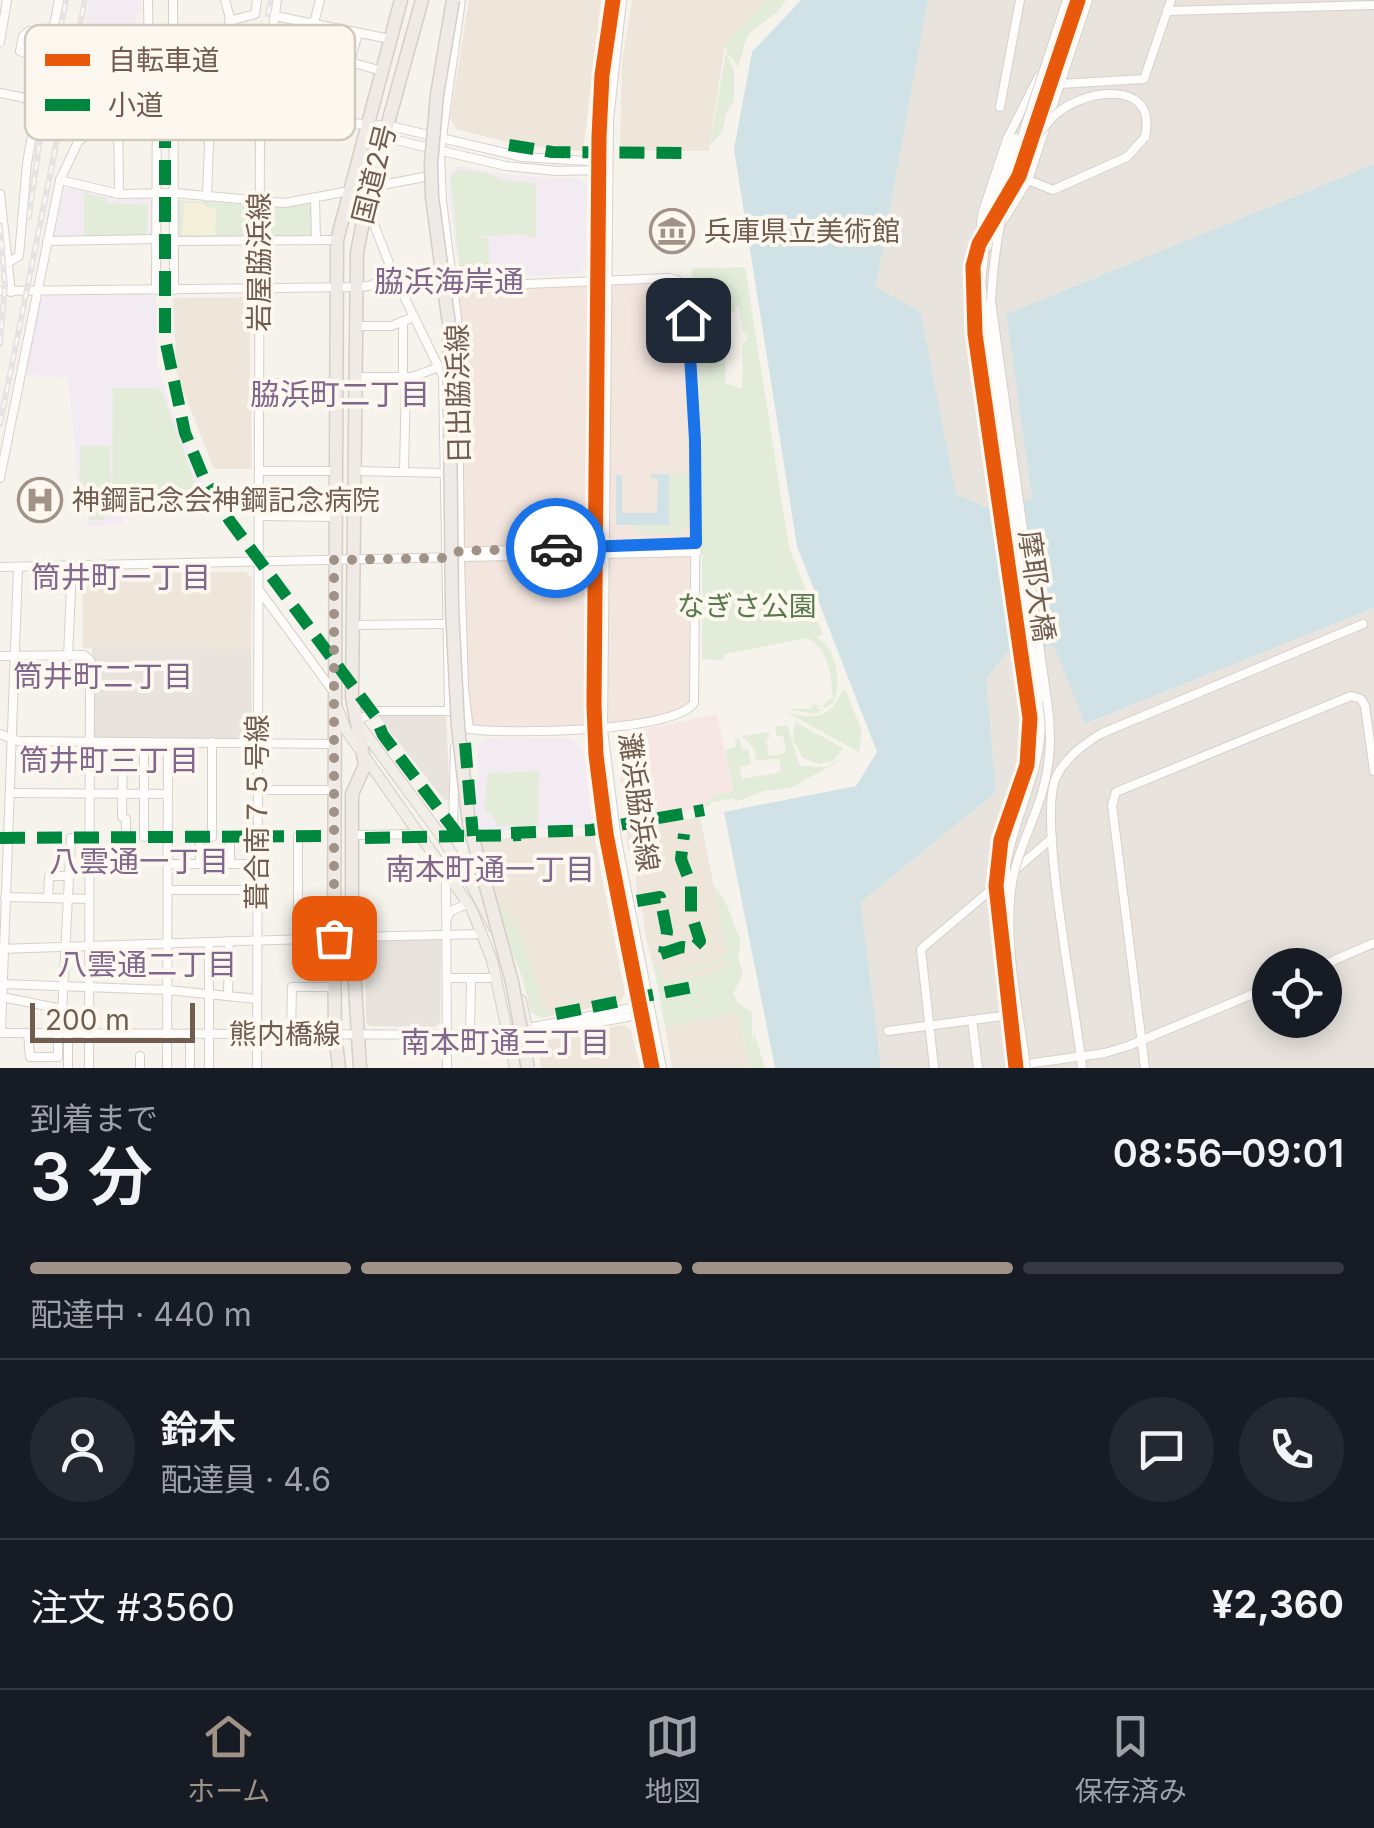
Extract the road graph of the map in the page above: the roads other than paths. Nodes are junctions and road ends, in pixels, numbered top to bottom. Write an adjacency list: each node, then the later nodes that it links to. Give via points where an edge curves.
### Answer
1 (7, 0): 35 (street)
2 (59, 0): 26 (street)
3 (148, 0): 27 (street)
4 (214, 0): 18 (street)
5 (257, 0): 24 (street, via 254,14)
6 (277, 0): 23 (street)
7 (320, 0): 25 (street)
8 (401, 0): 34 (highway, 国道2号)
9 (422, 0): 47 (highway, 国道2号)
10 (449, 0): 241 (highway, bridge, via 431,163 449,324 458,727 474,849 512,982)
11 (460, 0): 48 (street, 日出脇浜線)
12 (612, 0): 57 (street, 灘浜脇浜線, via 602,75)
13 (622, 0): 57 (street, 灘浜脇浜線)
14 (1020, 0): 44 (street)
15 (1070, 0): 41 (street, 摩耶大橋); 90 (street, bridge, via 999,205); 99 (street, bridge, via 997,184 985,232 982,303); 99 (street, bridge, via 985,200 976,258 978,322)
16 (1088, 0): 41 (street, 摩耶大橋)
17 (1171, 0): 22 (street)
18 (225, 2): 24 (street, 岩屋脇浜線)
19 (1261, 3): 20 (street); 22 (street)
20 (1347, 3): 21 (street)
21 (1374, 6)
22 (1167, 11): 41 (street, via 1144,79)
23 (275, 16): 25 (street); 29 (street)
24 (229, 22): 28 (street, 岩屋脇浜線)
25 (314, 24): 30 (street)
26 (54, 25)
27 (149, 25)
28 (230, 25)
29 (274, 25)
30 (319, 25)
31 (355, 32): 32 (street)
32 (358, 33): 34 (street); 36 (street)
33 (25, 34): 37 (street)
34 (390, 39): 40 (highway, 国道2号)
35 (0, 44): 37 (street)
36 (355, 44)
37 (20, 51): 38 (street)
38 (25, 52)
39 (355, 63): 40 (street)
40 (382, 71): 46 (highway, 国道2号)
41 (1055, 83): 60 (street, 摩耶大橋); 61 (street, 摩耶大橋)
42 (0, 92): 43 (street)
43 (25, 99)
44 (1000, 107)
45 (355, 123): 46 (street)
46 (368, 126): 47 (street); 64 (highway, 国道2号)
47 (385, 131): 48 (street); 56 (street); 62 (highway, 国道2号)
48 (440, 138): 56 (street, 日出脇浜線); 57 (street)
49 (32, 140): 77 (street, via 20,256)
50 (80, 140): 59 (street)
51 (118, 140): 67 (street)
52 (156, 140): 65 (street)
53 (174, 140): 63 (street)
54 (209, 140): 68 (street)
55 (260, 140): 70 (street, 岩屋脇浜線)
56 (440, 151): 57 (street, via 529,170); 58 (street, 日出脇浜線)
57 (603, 166): 79 (street, 灘浜脇浜線)
58 (440, 174): 62 (street); 82 (street, 日出脇浜線)
59 (60, 180): 67 (street); 75 (street)
60 (1028, 180): 61 (street); 84 (street, 摩耶大橋, via 987,247); 90 (street, bridge, via 1048,190 1127,158 1144,137 1140,106 1112,92 1080,98 1050,119 1023,158 1005,202)
61 (1015, 184): 84 (street, 摩耶大橋, via 979,244)
62 (369, 190): 64 (street); 78 (street); 81 (highway, 国道2号)
63 (174, 192): 65 (street); 68 (street); 76 (street)
64 (349, 192): 69 (street); 74 (highway, 国道2号)
65 (156, 193): 67 (street); 71 (street)
66 (0, 194): 77 (street)
67 (119, 194)
68 (207, 197): 70 (street)
69 (316, 199): 70 (street); 73 (street)
70 (259, 200): 72 (street, 岩屋脇浜線)
71 (156, 239): 75 (street); 85 (street)
72 (259, 240): 73 (street); 76 (street); 83 (street, 岩屋脇浜線)
73 (316, 240): 74 (street)
74 (337, 240): 80 (highway, 国道2号)
75 (47, 241): 89 (street)
76 (174, 242): 86 (street)
77 (8, 262): 88 (street)
78 (394, 276): 81 (street); 91 (street)
79 (602, 280): 82 (street); 109 (street, via 670,278 686,292); 110 (street, 灘浜脇浜線)
80 (337, 287): 81 (street); 83 (street); 97 (highway, 国道2号)
81 (358, 287): 93 (highway, 国道2号)
82 (454, 287): 111 (street, 日出脇浜線)
83 (260, 289): 86 (street); 98 (street, 岩屋脇浜線)
84 (972, 289): 170 (street, 摩耶大橋, via 1030,726 1029,756 1001,840)
85 (156, 290): 86 (street); 89 (street)
86 (174, 290)
87 (0, 291): 88 (street)
88 (10, 292): 89 (street)
89 (36, 292): 100 (street)
90 (991, 301): 230 (street, bridge, via 1050,729 1045,782 1011,892)
91 (414, 317): 92 (street); 94 (street)
92 (403, 321): 93 (street); 96 (street)
93 (358, 326): 95 (highway, 国道2号)
94 (439, 368): 96 (street); 105 (street)
95 (357, 377): 96 (street); 103 (highway, 国道2号)
96 (404, 377): 104 (street)
97 (335, 382): 98 (street); 102 (highway, 国道2号)
98 (260, 384): 101 (street, 岩屋脇浜線)
99 (998, 416): 230 (street, bridge, via 1040,715 1039,755 1011,840 1005,882)
100 (5, 422): 106 (street)
101 (259, 471): 102 (street); 107 (street, 岩屋脇浜線)
102 (335, 471): 108 (highway, 国道2号)
103 (354, 471): 104 (street); 114 (highway, 国道2号)
104 (404, 472): 105 (street)
105 (444, 474): 112 (street)
106 (0, 478)
107 (259, 516): 108 (street); 115 (street, 岩屋脇浜線)
108 (334, 517): 113 (highway, 国道2号)
109 (696, 548): 110 (street); 130 (street, via 694,703 683,713)
110 (599, 551): 111 (street); 130 (street, 灘浜脇浜線)
111 (460, 555): 112 (street); 130 (street, 日出脇浜線, via 469,729)
112 (444, 558): 114 (street); 120 (street)
113 (334, 560): 114 (street); 115 (street); 126 (highway, 国道2号)
114 (354, 562): 122 (highway, 国道2号)
115 (259, 564): 116 (street); 119 (street, 岩屋脇浜線)
116 (72, 566): 118 (street); 125 (street)
117 (0, 567): 118 (street)
118 (18, 567): 124 (street)
119 (258, 590): 126 (street); 138 (street, 葺合南７５号線)
120 (446, 624): 122 (street); 128 (street)
121 (1363, 624): 163 (street, via 1082,746 1056,778)
122 (354, 625): 127 (highway, 国道2号)
123 (0, 656): 124 (street)
124 (15, 656): 125 (street); 132 (street)
125 (68, 656): 133 (street, via 90,660)
126 (335, 695): 139 (highway, 国道2号); 140 (main road, via 341,720)
127 (352, 696): 129 (main road); 140 (highway, 国道2号)
128 (454, 712): 129 (street, via 378,711); 154 (street, via 454,822 452,835)
129 (357, 720): 154 (main road)
130 (599, 730): 207 (street, 灘浜脇浜線)
131 (0, 734): 132 (street)
132 (12, 739): 133 (street); 142 (street)
133 (90, 742): 134 (street); 148 (street)
134 (123, 742): 135 (street); 149 (street)
135 (144, 742): 136 (street); 151 (street)
136 (168, 742): 137 (street); 152 (street)
137 (212, 742): 138 (street); 158 (street)
138 (257, 742): 139 (street); 146 (street, 葺合南７５号線)
139 (336, 744): 147 (highway, 国道2号)
140 (364, 756): 143 (main road); 145 (highway, 国道2号)
141 (0, 770): 142 (street)
142 (11, 770): 150 (street)
143 (374, 771): 145 (street); 153 (main road)
144 (1374, 771): 227 (street, via 1365,706 1351,696 1116,792 1112,805)
145 (360, 773): 155 (highway, 国道2号, via 352,794)
146 (257, 790): 147 (street); 167 (street, 葺合南７５号線)
147 (336, 790): 182 (highway, 国道2号)
148 (90, 793): 149 (street); 150 (street); 176 (street)
149 (123, 793): 151 (street); 161 (street)
150 (7, 794): 173 (street)
151 (144, 794): 152 (street); 162 (street)
152 (168, 794): 164 (street)
153 (421, 834): 155 (street); 168 (main road)
154 (439, 834): 211 (main road, via 506,953)
155 (352, 835): 181 (highway, 国道2号)
156 (298, 836): 183 (street)
157 (200, 837): 165 (street)
158 (212, 837)
159 (230, 837): 166 (street)
160 (71, 838): 169 (street)
161 (126, 838)
162 (144, 838)
163 (1052, 838): 170 (street); 229 (street)
164 (169, 864): 165 (street); 171 (street)
165 (200, 864): 166 (street)
166 (230, 864): 167 (street)
167 (258, 864): 172 (street, 葺合南７５号線)
168 (446, 868): 177 (main road); 178 (street)
169 (69, 876): 174 (street, via 49,876); 175 (street)
170 (996, 886): 208 (street, 摩耶大橋); 210 (street, via 921,949)
171 (169, 890): 172 (street); 187 (street)
172 (258, 890): 184 (street, 葺合南７５号線)
173 (6, 897): 174 (street); 191 (street)
174 (48, 898): 175 (street)
175 (68, 899): 176 (street); 190 (street)
176 (89, 900): 189 (street)
177 (468, 904): 178 (street); 180 (main road)
178 (447, 918): 179 (street)
179 (447, 933): 180 (street); 181 (street); 193 (street)
180 (483, 934): 195 (main road)
181 (352, 937): 223 (highway, 国道2号)
182 (334, 938): 183 (street); 199 (highway, 国道2号)
183 (298, 939): 184 (street)
184 (257, 940): 185 (street); 205 (street, 葺合南７５号線)
185 (228, 941): 186 (street); 203 (street)
186 (209, 942): 187 (street); 201 (street)
187 (168, 943): 189 (street); 200 (street)
188 (1374, 943): 192 (street)
189 (89, 946): 190 (street); 198 (street)
190 (65, 947): 191 (street); 197 (street)
191 (2, 950): 196 (street)
192 (1342, 957)
193 (447, 978): 194 (street); 225 (street)
194 (471, 978): 195 (street); 226 (street)
195 (496, 978): 224 (main road)
196 (2, 984): 197 (street); 204 (street)
197 (64, 985): 198 (street); 206 (street)
198 (89, 986): 200 (street); 216 (street)
199 (334, 987): 221 (street, via 292,987); 222 (highway, 国道2号)
200 (168, 990): 201 (street); 217 (street)
201 (208, 994): 203 (street); 219 (street)
202 (1252, 994): 227 (street)
203 (228, 996): 205 (street)
204 (2, 997): 206 (street); 213 (street)
205 (257, 999): 220 (street, 葺合南７５号線)
206 (62, 1009): 215 (street)
207 (645, 1009): 211 (street, 熊内橋線); 242 (street, 灘浜脇浜線); 243 (street, 灘浜脇浜線)
208 (1010, 1015): 209 (street); 230 (street, 摩耶大橋)
209 (972, 1020): 210 (street); 245 (street)
210 (929, 1026): 212 (street); 244 (street)
211 (527, 1031): 224 (street, 熊内橋線); 241 (main road)
212 (888, 1031)
213 (0, 1032): 214 (street, 熊内橋線)
214 (28, 1032): 215 (street, 熊内橋線); 215 (street, via 28,1057 58,1057)
215 (62, 1033): 216 (street, 熊内橋線); 231 (street)
216 (90, 1033): 217 (street, 熊内橋線); 232 (street)
217 (168, 1033): 218 (street, 熊内橋線); 234 (street)
218 (190, 1034): 219 (street, 熊内橋線); 235 (street)
219 (208, 1034): 220 (street, 熊内橋線); 236 (street)
220 (257, 1034): 221 (street, 熊内橋線); 237 (street, 葺合南７５号線)
221 (291, 1034): 222 (street, 熊内橋線)
222 (334, 1034): 223 (street, 熊内橋線); 238 (highway, 国道2号)
223 (356, 1034): 225 (street, 熊内橋線); 239 (highway, 国道2号)
224 (509, 1034): 226 (street, 熊内橋線); 241 (main road)
225 (447, 1035): 226 (street, 熊内橋線); 240 (street)
226 (470, 1035)
227 (1142, 1040): 229 (street); 247 (street)
228 (140, 1056): 233 (street)
229 (1081, 1057): 230 (street); 246 (street)
230 (1021, 1067)
231 (68, 1068)
232 (89, 1068)
233 (140, 1068)
234 (167, 1068)
235 (190, 1068)
236 (208, 1068)
237 (257, 1068)
238 (339, 1068)
239 (360, 1068)
240 (447, 1068)
241 (524, 1068)
242 (652, 1068)
243 (662, 1068)
244 (934, 1068)
245 (978, 1068)
246 (1082, 1068)
247 (1145, 1068)

